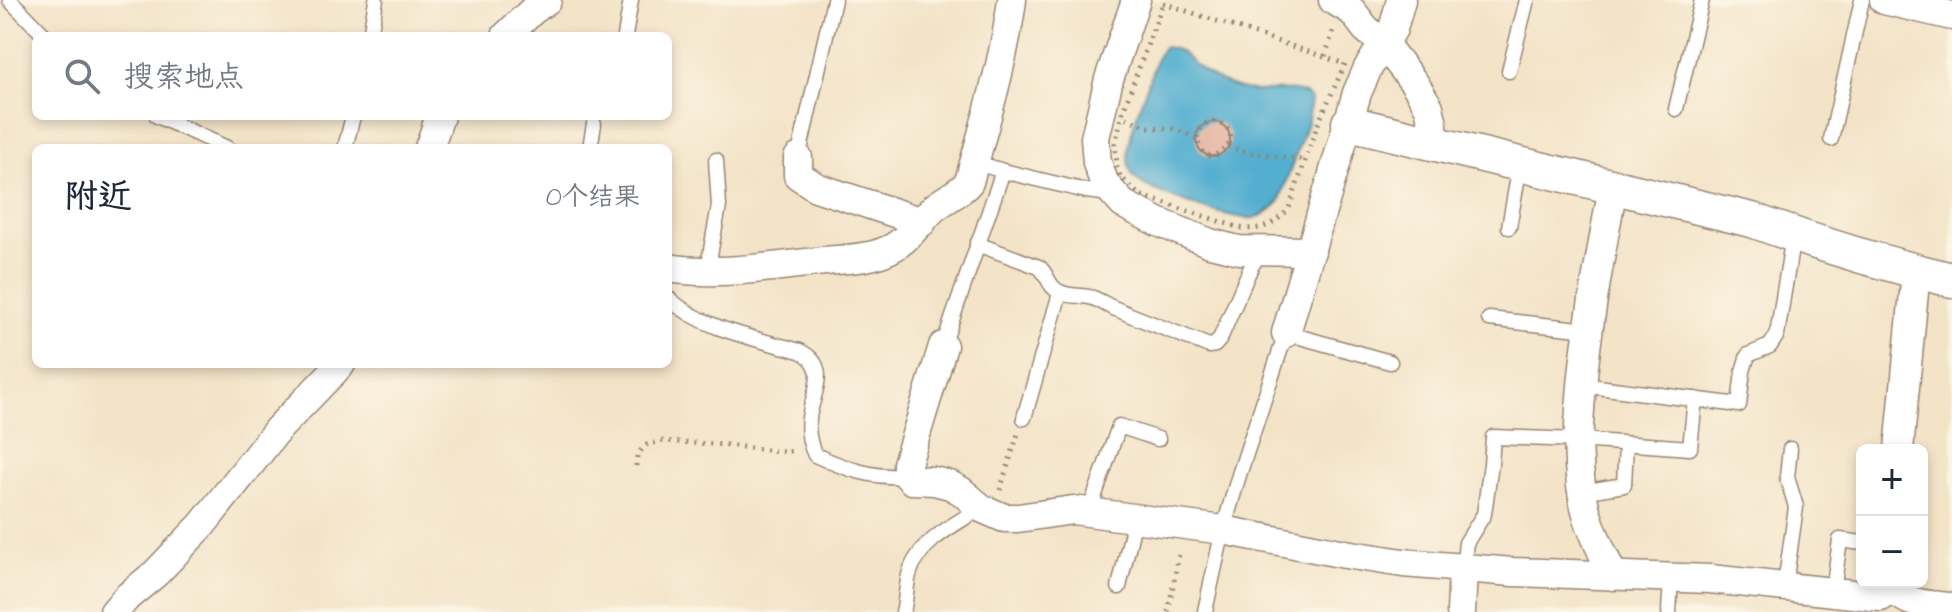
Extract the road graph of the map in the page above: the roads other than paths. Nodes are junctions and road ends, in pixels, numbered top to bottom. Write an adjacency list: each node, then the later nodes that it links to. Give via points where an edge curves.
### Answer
1 (10, 0): 15 (lane)
2 (376, 0): 16 (lane)
3 (547, 0): 17 (street)
4 (631, 0): 18 (lane)
5 (834, 0): 33 (lane)
6 (1012, 0): 35 (street)
7 (1136, 0): 39 (street, via 1095,138 1101,175)
8 (1333, 0): 19 (street, via 1352,11)
9 (1401, 0): 19 (street)
10 (1527, 0): 20 (lane)
11 (1702, 0): 21 (lane)
12 (1862, 0): 27 (lane)
13 (1884, 0): 14 (street)
14 (1952, 16)
15 (41, 32)
16 (371, 32)
17 (510, 32)
18 (626, 32)
19 (1384, 44): 25 (street, via 1368,68); 28 (street, via 1429,107)
20 (1509, 71)
21 (1676, 109)
22 (166, 120): 29 (lane)
23 (352, 120): 30 (lane)
24 (439, 120): 31 (street)
25 (1349, 123): 28 (street); 45 (street)
26 (594, 124): 32 (lane)
27 (1831, 139)
28 (1434, 143): 36 (street)
29 (218, 144)
30 (346, 144)
31 (430, 144)
32 (591, 144)
33 (798, 158): 40 (street, via 798,175 816,187)
34 (716, 160): 47 (lane, via 719,206 710,255)
35 (974, 162): 37 (lane); 40 (street, via 969,182)
36 (1521, 164): 38 (street); 41 (lane)
37 (1003, 171): 39 (lane); 43 (lane)
38 (1613, 187): 42 (street); 53 (street)
39 (1113, 194): 44 (street, via 1158,222 1210,243)
40 (922, 222): 47 (street, via 886,252)
41 (1509, 227)
42 (1793, 235): 48 (street); 59 (lane, via 1777,335 1770,346 1748,355 1739,405)
43 (977, 244): 50 (lane, via 1039,267); 55 (lane)
44 (1261, 251): 45 (street); 50 (lane, via 1215,345 1086,296)
45 (1311, 251): 54 (street)
46 (672, 268): 47 (street)
47 (713, 270)
48 (1916, 271): 49 (street); 64 (street)
49 (1952, 280)
50 (1060, 293): 60 (lane)
51 (672, 301): 66 (lane, via 724,329 810,355 818,382 808,437 815,455 867,473)
52 (1489, 319): 53 (lane)
53 (1588, 330): 58 (street)
54 (1286, 333): 56 (lane); 71 (lane)
55 (943, 346): 66 (street)
56 (1390, 362)
57 (337, 368): 82 (street, via 278,429 202,525)
58 (1582, 385): 59 (lane); 62 (street)
59 (1695, 399): 63 (lane, via 1690,448)
60 (1024, 418)
61 (1158, 439): 69 (lane, via 1119,426)
62 (1579, 440): 63 (lane); 67 (street); 73 (lane, via 1493,437 1484,514 1466,543)
63 (1626, 444): 67 (lane, via 1624,485)
64 (1900, 444)
65 (1790, 449): 76 (lane, via 1787,477 1796,507)
66 (907, 475): 68 (street, via 950,485)
67 (1582, 492): 74 (street)
68 (986, 511): 69 (street, via 1004,518); 83 (lane, via 951,526 924,549 912,565)
69 (1089, 512): 70 (street)
70 (1135, 519): 71 (street); 77 (lane)
71 (1223, 530): 73 (street, via 1345,554); 81 (lane)
72 (1856, 542): 78 (lane, via 1840,540)
73 (1463, 569): 74 (street); 84 (street)
74 (1613, 576): 75 (street)
75 (1671, 577): 76 (street); 85 (lane)
76 (1785, 585): 78 (street)
77 (1119, 587)
78 (1833, 591): 79 (street)
79 (1898, 595): 80 (street)
80 (1952, 607)
81 (1205, 611)
82 (114, 612)
83 (903, 612)
84 (1461, 612)
85 (1669, 612)

